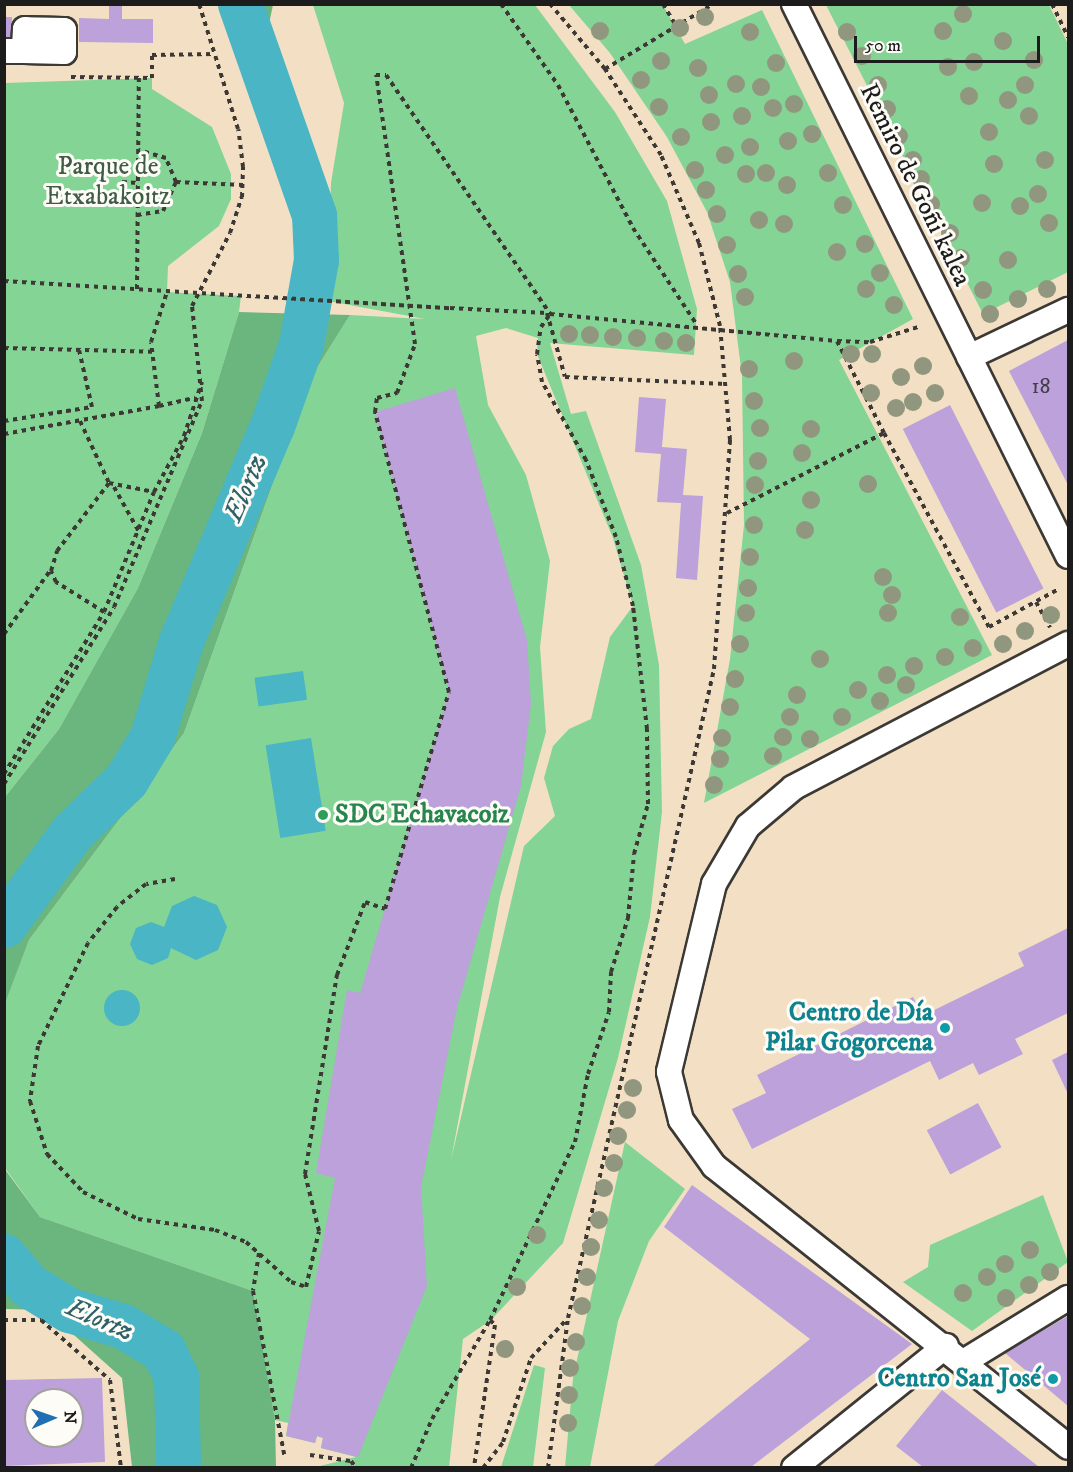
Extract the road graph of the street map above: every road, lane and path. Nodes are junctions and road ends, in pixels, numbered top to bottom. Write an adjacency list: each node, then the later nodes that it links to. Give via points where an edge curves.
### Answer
1 (199, 4): 10 (path)
2 (501, 4): 27 (path, via 558,85 633,228)
3 (550, 4): 11 (path)
4 (663, 4): 8 (path)
5 (713, 4): 8 (path)
6 (794, 4): 34 (street, Remiro de Goñi kalea)
7 (1052, 4): 9 (path)
8 (675, 24): 11 (path)
9 (1068, 37)
10 (215, 54): 13 (path, via 152,55 152,78); 18 (path, via 238,129)
11 (605, 69): 28 (path, via 661,155 699,243)
12 (71, 76): 13 (path)
13 (139, 78): 14 (path)
14 (138, 150): 16 (path, via 166,158); 17 (path)
15 (122, 182): 17 (path)
16 (176, 182): 18 (path); 19 (path, via 163,211)
17 (138, 183): 19 (path)
18 (243, 185): 23 (path, via 230,233)
19 (137, 215): 21 (path)
20 (4, 280): 21 (path)
21 (137, 289): 22 (path)
22 (167, 292): 23 (path); 33 (path)
23 (197, 294): 24 (path); 35 (path, via 191,331)
24 (410, 307): 26 (path, via 376,75 386,75); 36 (path, bridge, via 547,313 565,377); 59 (path, via 415,344 397,393 377,398 375,412 449,692 385,909 365,902 337,975 305,1174 319,1232 306,1287 291,1282)
25 (1068, 310): 34 (street)
26 (550, 314): 27 (path); 63 (path, via 538,338 542,382 586,460 616,537 633,606 647,729 648,804 634,854 628,918 611,972 609,1012 588,1074 575,1142)
27 (698, 325): 28 (path)
28 (720, 326): 30 (path); 36 (path)
29 (918, 327): 30 (path, via 870,342)
30 (837, 341): 41 (path)
31 (4, 348): 32 (path)
32 (79, 350): 33 (path); 39 (path, via 93,407)
33 (152, 352): 38 (path)
34 (969, 357): 48 (street, Remiro de Goñi kalea)
35 (202, 381): 37 (path); 57 (path, via 192,432 114,607)
36 (726, 384): 46 (path, via 730,440)
37 (195, 398): 38 (path); 45 (path, via 184,436)
38 (159, 406): 40 (path)
39 (4, 421)
40 (80, 421): 42 (path); 43 (path)
41 (884, 433): 46 (path); 51 (path, via 989,627)
42 (4, 434)
43 (109, 483): 44 (path); 49 (path, via 57,551)
44 (114, 486): 45 (path); 47 (path)
45 (154, 492): 47 (path)
46 (726, 513): 61 (path, via 714,669)
47 (139, 531): 52 (path)
48 (1068, 556)
49 (51, 571): 52 (path, via 56,582); 54 (path)
50 (1059, 589): 51 (path)
51 (1036, 602): 53 (path)
52 (104, 612): 56 (path)
53 (1050, 627)
54 (4, 634)
55 (1068, 644): 64 (street, via 793,788 748,826 714,884 669,1072 681,1120 714,1166)
56 (4, 774)
57 (4, 784)
58 (175, 879): 59 (path, via 146,884 117,907 88,943 38,1046 30,1101 47,1154 83,1192 138,1219 215,1230)
59 (259, 1252): 68 (path, via 253,1291)
60 (1068, 1298): 65 (street)
61 (568, 1318): 73 (path, via 531,1358 503,1442); 74 (path)
62 (4, 1320): 69 (path, via 41,1320 110,1380)
63 (490, 1320): 71 (path, via 432,1419); 72 (path, via 495,1325)
64 (946, 1346): 65 (street); 75 (street)
65 (965, 1361): 66 (street)
66 (1068, 1447)
67 (310, 1455): 70 (path, via 351,1461)
68 (285, 1458)
69 (121, 1467)
70 (356, 1467)
71 (411, 1467)
72 (474, 1467)
73 (483, 1467)
74 (548, 1467)
75 (794, 1467)

